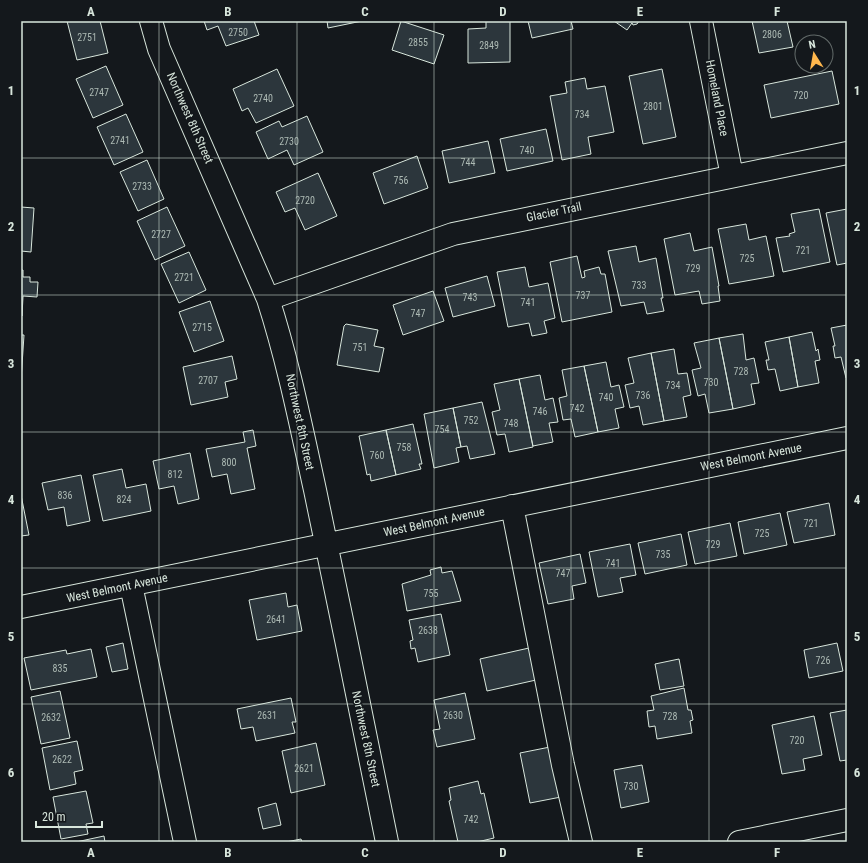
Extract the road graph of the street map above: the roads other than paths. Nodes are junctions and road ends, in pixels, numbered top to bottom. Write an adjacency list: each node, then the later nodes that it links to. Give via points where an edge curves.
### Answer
1 (151, 21): 5 (street, Northwest 8th Street, via 159,49)
2 (701, 21): 4 (street, Homeland Place)
3 (847, 153): 4 (street, Glacier Trail)
4 (732, 176): 5 (street, Glacier Trail, via 453,234)
5 (268, 299): 8 (street, Northwest 8th Street, via 287,363)
6 (847, 438): 7 (street, West Belmont Avenue)
7 (512, 506): 8 (street, West Belmont Avenue); 15 (street, via 563,765)
8 (326, 545): 9 (street, West Belmont Avenue); 14 (street, Northwest 8th Street)
9 (131, 585): 10 (street, West Belmont Avenue); 13 (street)
10 (21, 608)
11 (847, 820): 12 (street)
12 (779, 838): 16 (street)
13 (185, 842)
14 (387, 842)
15 (581, 842)
16 (739, 842)

